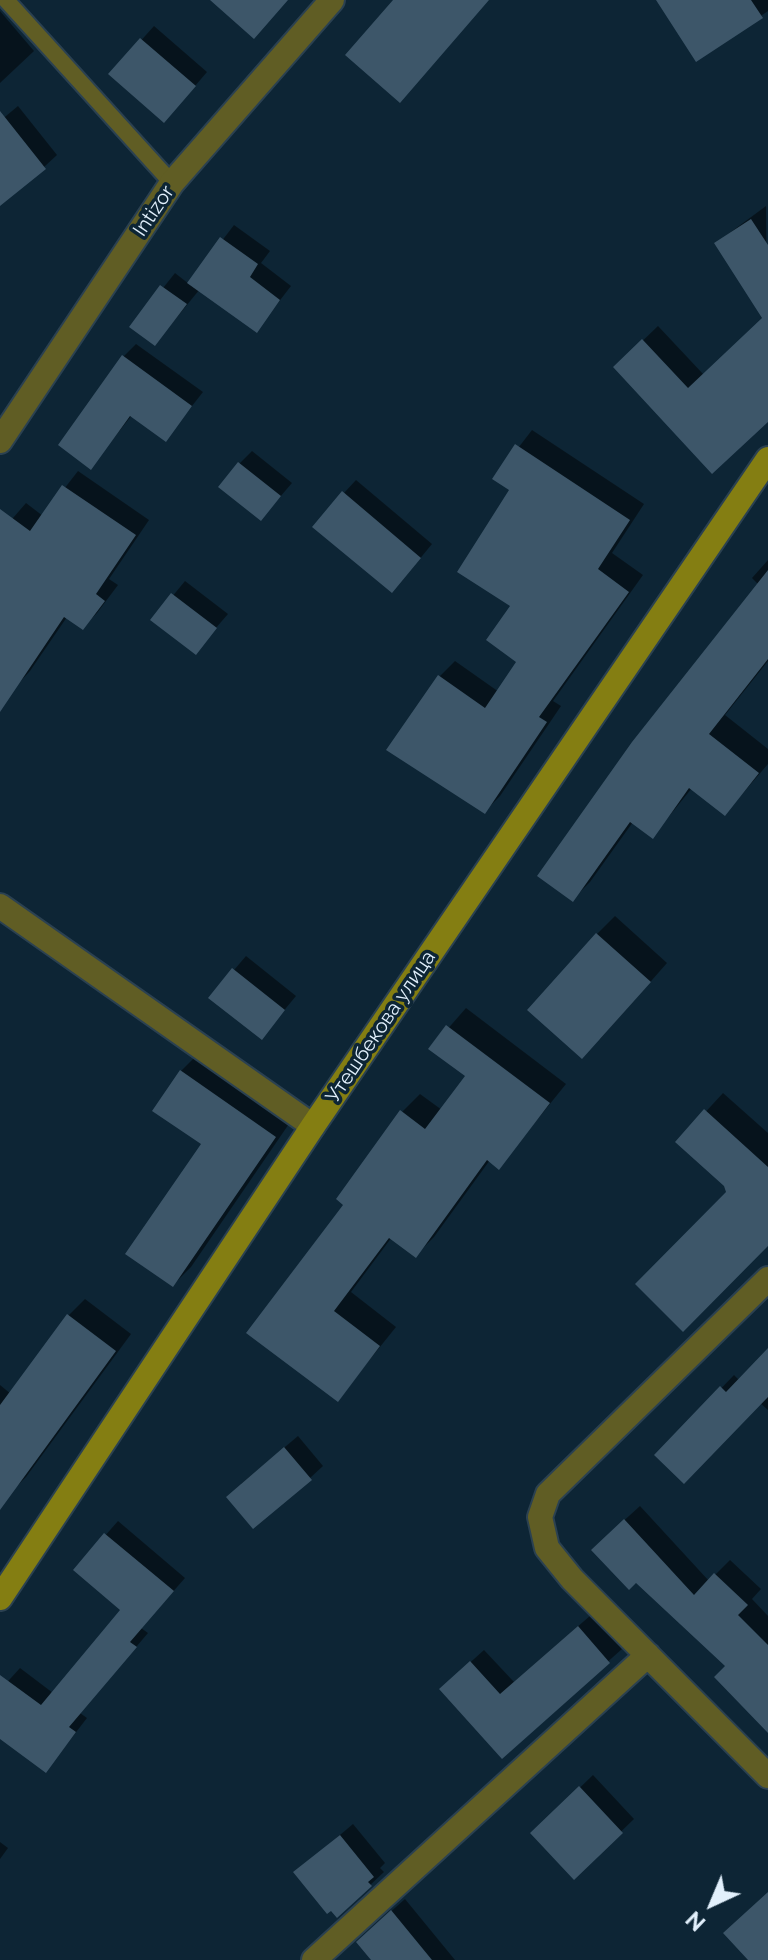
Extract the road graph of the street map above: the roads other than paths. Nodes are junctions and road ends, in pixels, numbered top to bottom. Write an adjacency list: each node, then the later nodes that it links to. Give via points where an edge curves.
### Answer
1 (6, 0): 3 (lane)
2 (332, 0): 3 (street, Intizor)
3 (172, 183): 4 (street, Intizor)
4 (0, 441)
5 (768, 459): 7 (main road, Утешбекова улица)
6 (0, 906): 7 (street)
7 (313, 1126): 9 (main road, Утешбекова улица)
8 (768, 1279): 10 (street, via 548,1494 540,1517 547,1548)
9 (0, 1598)
10 (648, 1655): 11 (street); 12 (street)
11 (768, 1776)
12 (314, 1960)

